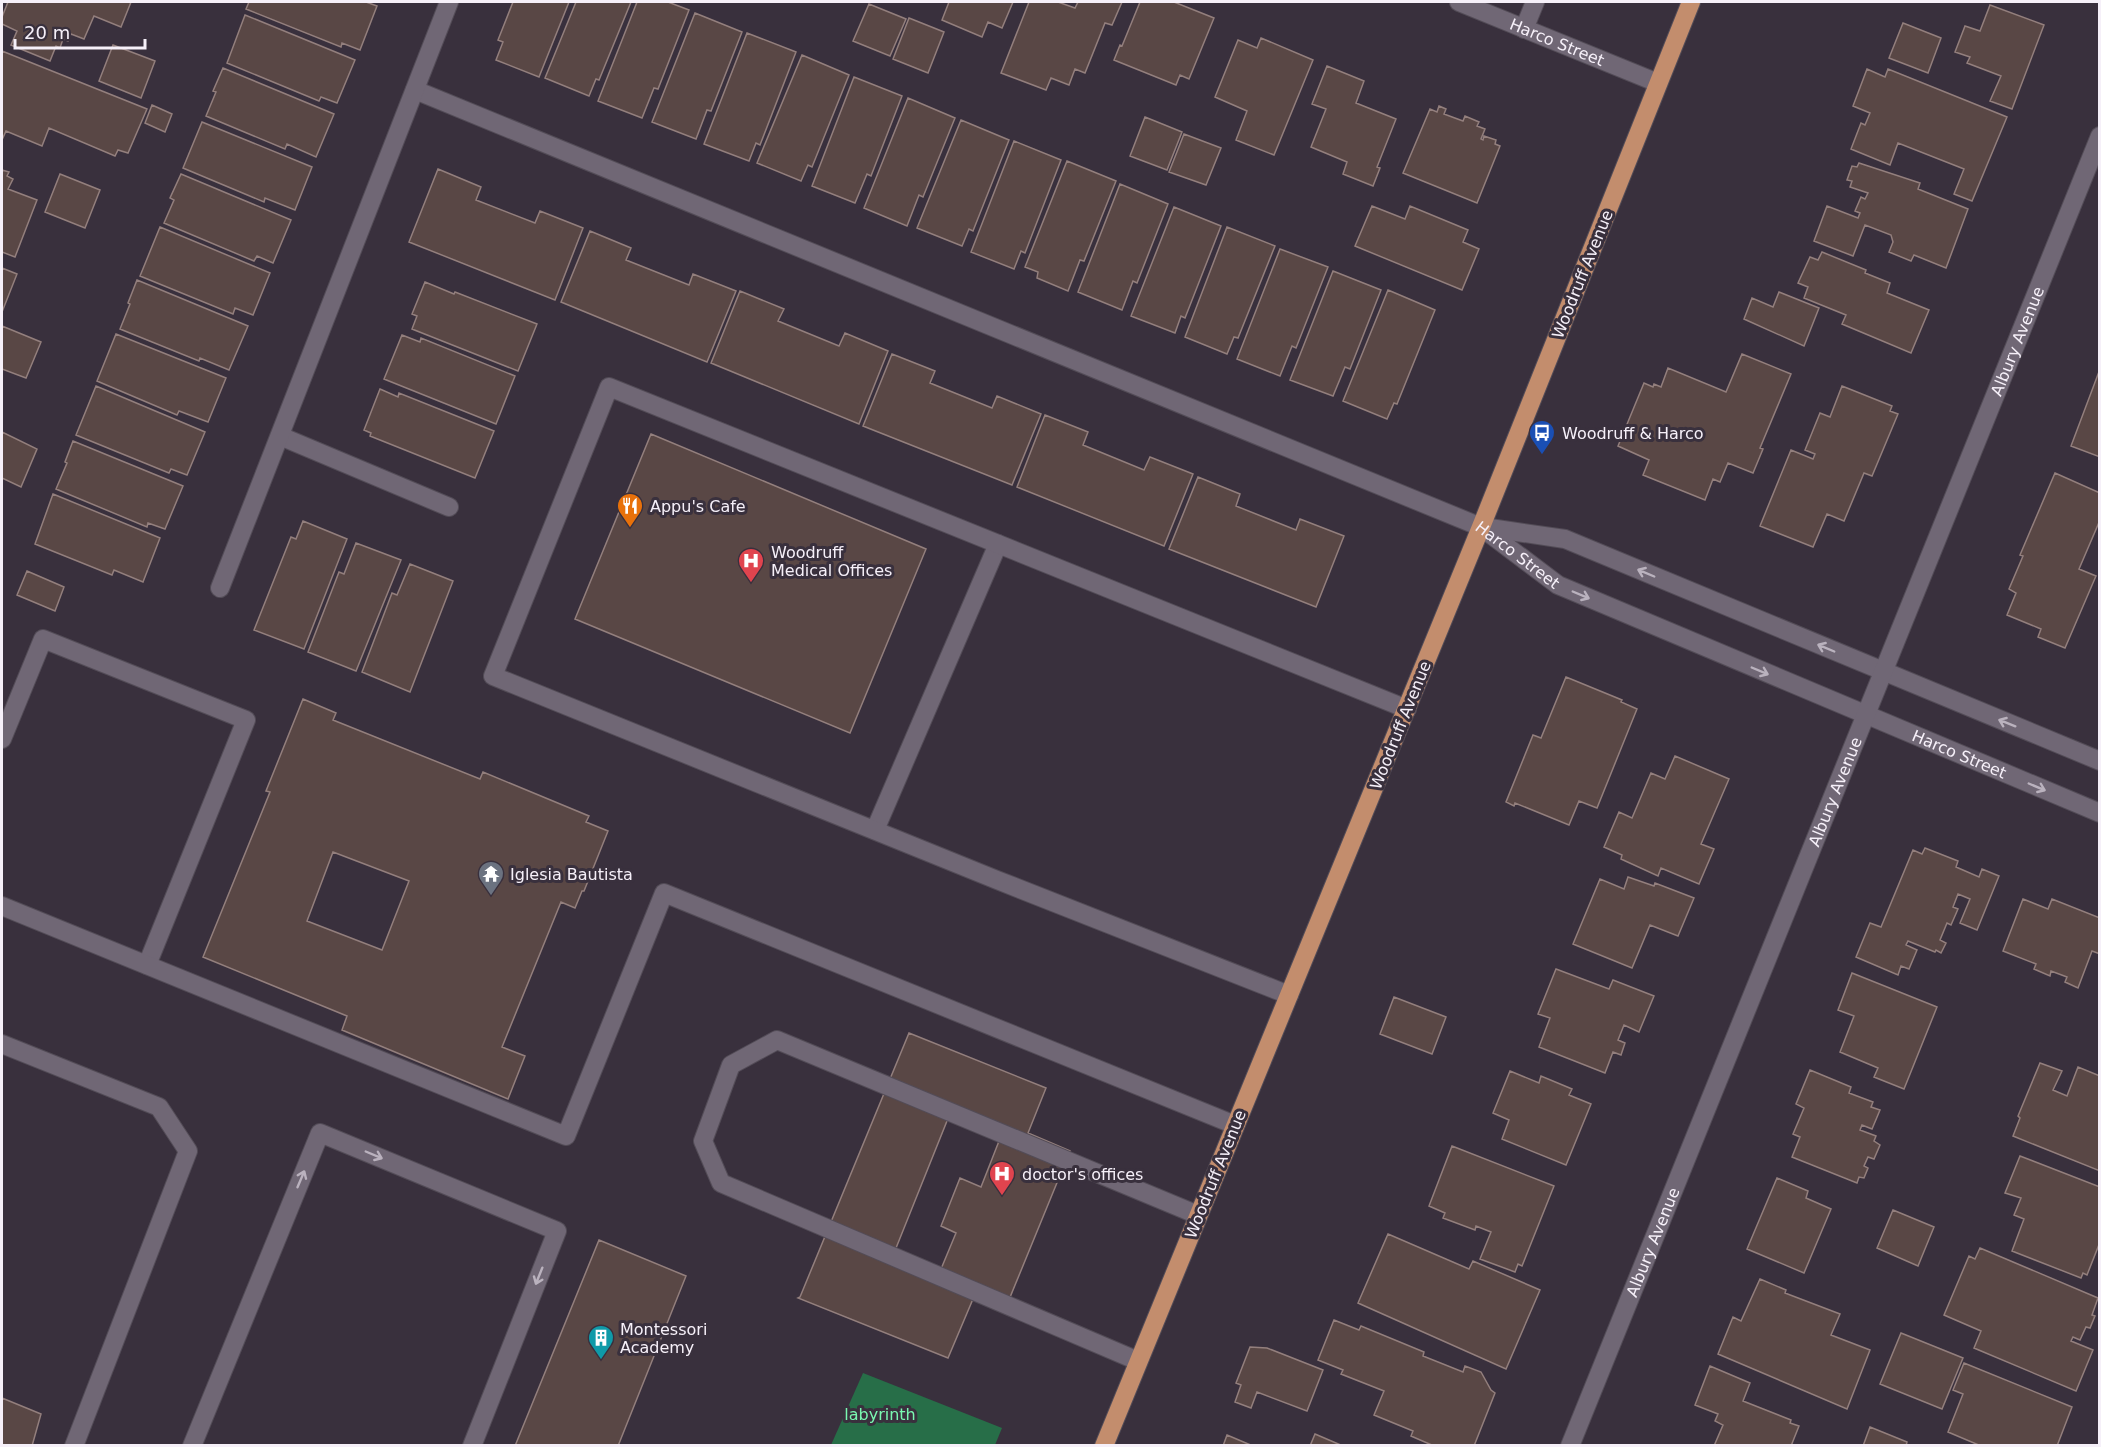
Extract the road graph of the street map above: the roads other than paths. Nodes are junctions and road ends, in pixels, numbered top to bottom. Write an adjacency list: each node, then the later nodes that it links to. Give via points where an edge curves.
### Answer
1 (449, 2): 7 (street)
2 (1459, 2): 5 (street, Harco Street)
3 (1535, 2): 5 (street)
4 (1691, 2): 6 (main road, Woodruff Avenue)
5 (1524, 29): 6 (street, Harco Street)
6 (1658, 83): 11 (main road, Woodruff Avenue)
7 (415, 90): 9 (street); 11 (street)
8 (2100, 136): 14 (street, Albury Avenue)
9 (280, 436): 10 (street); 13 (street)
10 (448, 507)
11 (1480, 527): 14 (street, Harco Street, one-way to 11, via 1565,538); 15 (main road, Woodruff Avenue); 16 (street, Harco Street, one-way to 16, via 1558,585)
12 (998, 544): 15 (street); 20 (street); 20 (street, via 609,387 493,676)
13 (220, 588)
14 (1883, 672): 16 (street, Albury Avenue); 18 (street, Harco Street, one-way to 14)
15 (1407, 709): 23 (main road, Woodruff Avenue)
16 (1865, 716): 19 (street, Harco Street, one-way to 19); 32 (street, Albury Avenue)
17 (2, 739): 22 (street, via 43,639 246,720)
18 (2100, 761)
19 (2100, 813)
20 (875, 830): 23 (street)
21 (2, 906): 22 (street)
22 (147, 965): 25 (street, via 566,1136 664,893)
23 (1289, 995): 25 (main road, Woodruff Avenue)
24 (2, 1044): 28 (street, via 159,1107 188,1151)
25 (1235, 1125): 26 (main road, Woodruff Avenue)
26 (1198, 1215): 27 (main road, Woodruff Avenue); 27 (street, via 777,1040 731,1065 703,1141 721,1184)
27 (1138, 1361): 31 (main road, Woodruff Avenue)
28 (74, 1446)
29 (192, 1446): 30 (street, one-way to 30, via 320,1133 557,1232)
30 (472, 1446)
31 (1104, 1446)
32 (1570, 1446)

